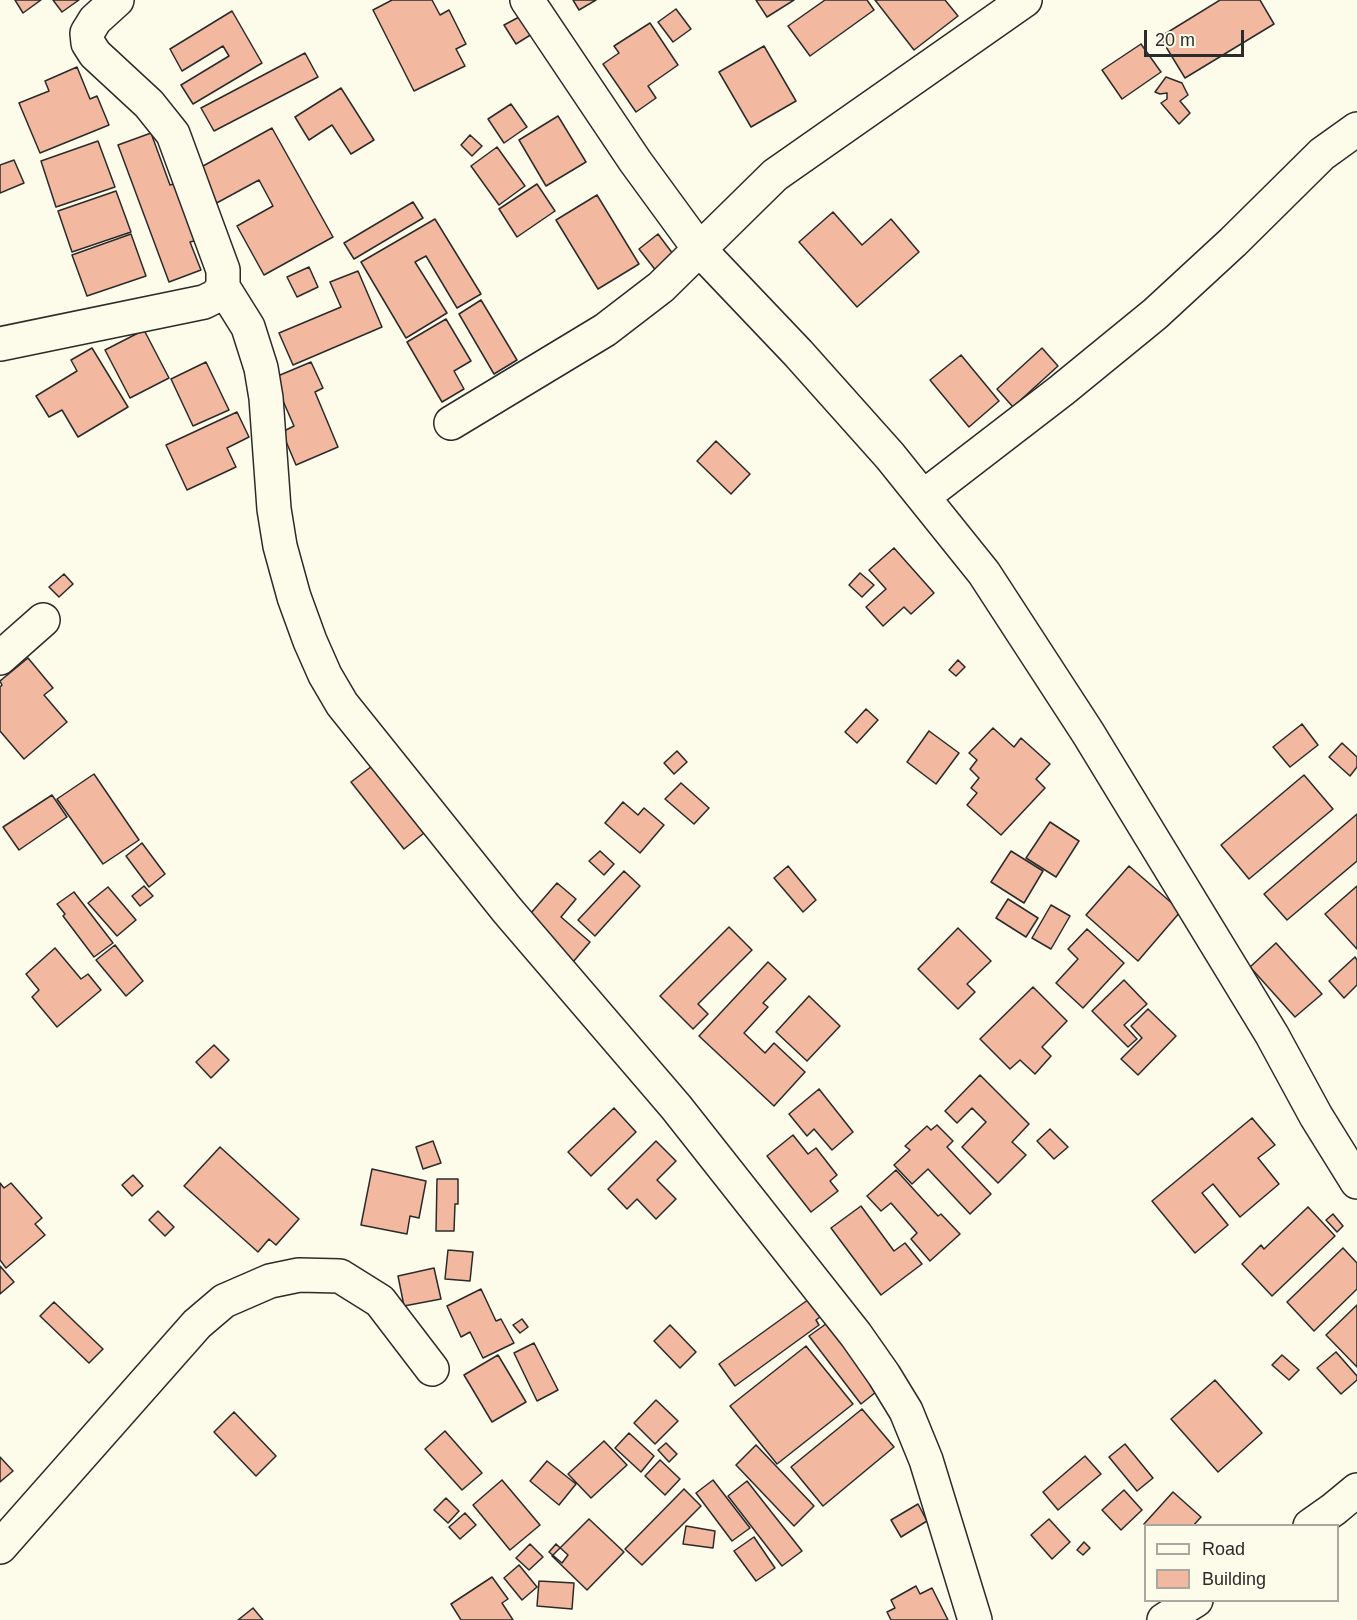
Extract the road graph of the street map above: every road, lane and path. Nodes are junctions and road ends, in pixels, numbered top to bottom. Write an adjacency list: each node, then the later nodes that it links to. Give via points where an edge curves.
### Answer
1 (117, 0): 6 (street, via 95,20 87,33 88,43 173,134 223,270)
2 (527, 0): 5 (street)
3 (1025, 0): 5 (street, via 775,175)
4 (1357, 129): 9 (street, via 1323,154 1155,314)
5 (700, 250): 8 (street, via 661,287 605,330); 9 (street)
6 (223, 287): 7 (street, via 204,302); 18 (street, via 248,327 261,368 280,546 294,597 325,675 342,704 507,910 676,1107 884,1375 906,1411 926,1460)
7 (0, 344)
8 (451, 423)
9 (923, 496): 12 (street, via 984,573 1088,733)
10 (43, 620): 11 (street)
11 (0, 658)
12 (1357, 1182)
13 (432, 1369): 16 (street, via 380,1301 340,1276 299,1275 270,1281 224,1301 197,1324)
14 (1357, 1490): 15 (street)
15 (1313, 1524)
16 (0, 1547)
17 (1193, 1602): 19 (street)
18 (975, 1620)
19 (1164, 1620)

